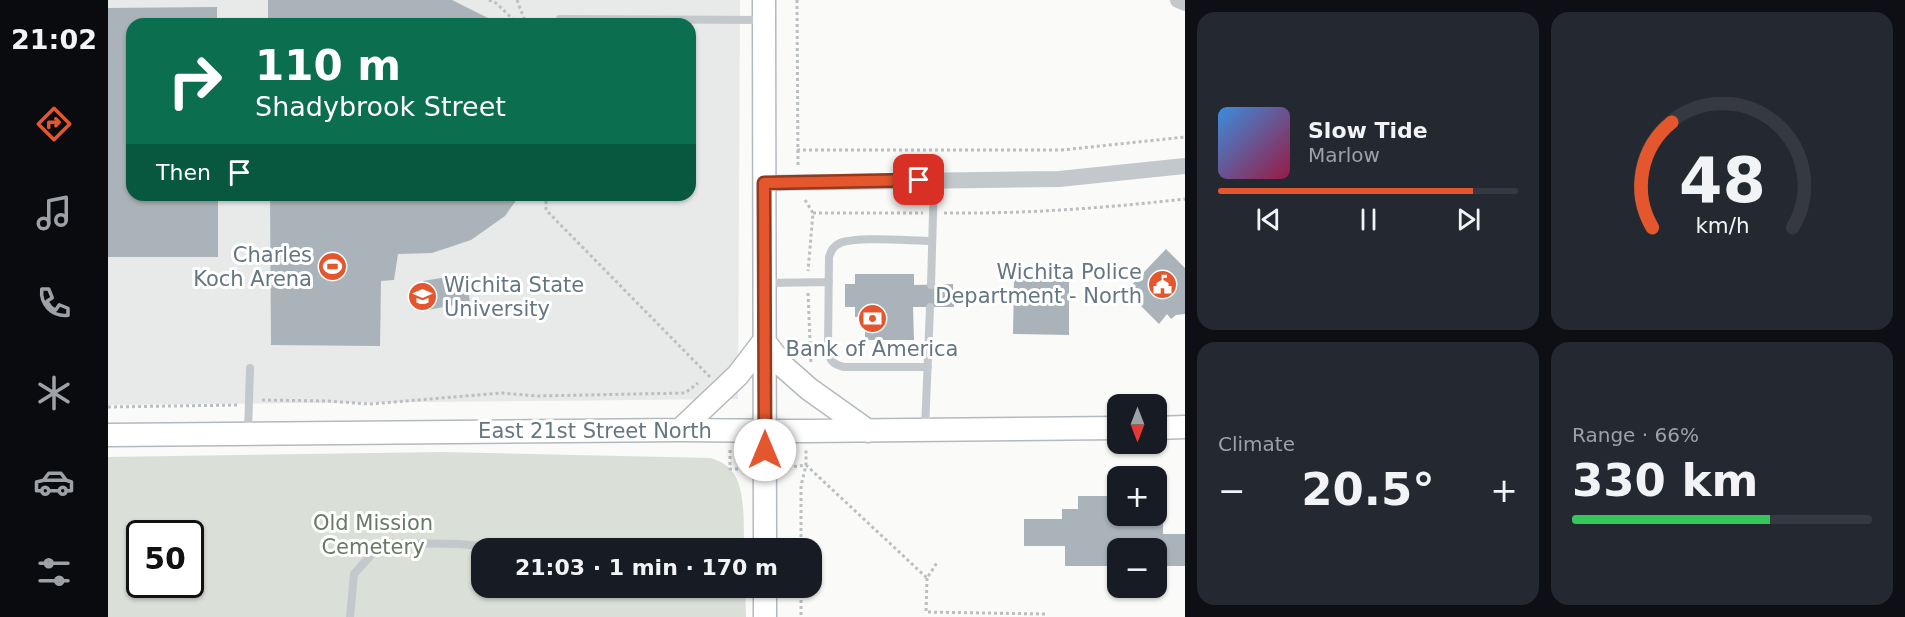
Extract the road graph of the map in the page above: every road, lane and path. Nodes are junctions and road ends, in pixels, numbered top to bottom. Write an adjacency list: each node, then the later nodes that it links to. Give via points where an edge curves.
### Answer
1 (489, 0): 7 (path)
2 (517, 0): 8 (path)
3 (797, 0): 11 (path)
4 (1178, 0): 5 (street)
5 (1185, 3)
6 (764, 10): 9 (lane); 15 (main road)
7 (512, 18)
8 (524, 18)
9 (583, 18)
10 (1185, 136): 11 (path, via 1062,150)
11 (797, 150): 14 (path)
12 (1185, 166): 13 (street, via 1059,179)
13 (934, 180): 14 (street); 19 (lane)
14 (801, 182): 15 (street); 18 (path)
15 (764, 183): 23 (main road)
16 (1185, 199): 19 (path, via 1079,210)
17 (546, 201): 29 (path, via 546,210)
18 (813, 213): 19 (path); 21 (path)
19 (933, 213): 20 (lane)
20 (932, 241): 22 (lane, via 839,243 829,257); 24 (lane)
21 (807, 282): 22 (lane); 23 (lane); 30 (path, via 810,363 821,378)
22 (829, 282): 27 (lane, via 828,348 835,365)
23 (764, 283): 26 (main road)
24 (931, 285)
25 (930, 307): 27 (lane)
26 (764, 340): 29 (main road, via 738,375); 30 (main road, via 784,367); 37 (main road)
27 (928, 367): 39 (lane)
28 (250, 368): 31 (lane)
29 (716, 382): 31 (path, via 686,393 502,393 369,404 257,400); 36 (main road)
30 (809, 389): 38 (main road)
31 (249, 404): 32 (path); 40 (lane)
32 (108, 407)
33 (1185, 427): 34 (main road)
34 (1167, 428)
35 (1107, 429): 39 (main road, East 21st Street North)
36 (680, 430): 37 (main road, East 21st Street North); 40 (main road, East 21st Street North)
37 (765, 430): 38 (main road, East 21st Street North); 42 (main road)
38 (868, 430): 39 (main road, East 21st Street North)
39 (925, 430)
40 (248, 434): 41 (main road, East 21st Street North)
41 (108, 435)
42 (765, 538)
43 (801, 538): 46 (path, via 801,486 806,465)
44 (471, 545): 50 (lane, via 389,543 372,554 354,574)
45 (938, 561): 46 (path)
46 (927, 578): 49 (path, via 926,612)
47 (765, 598): 51 (main road)
48 (801, 598): 52 (path)
49 (1045, 614)
50 (350, 617)
51 (765, 617)
52 (801, 617)

